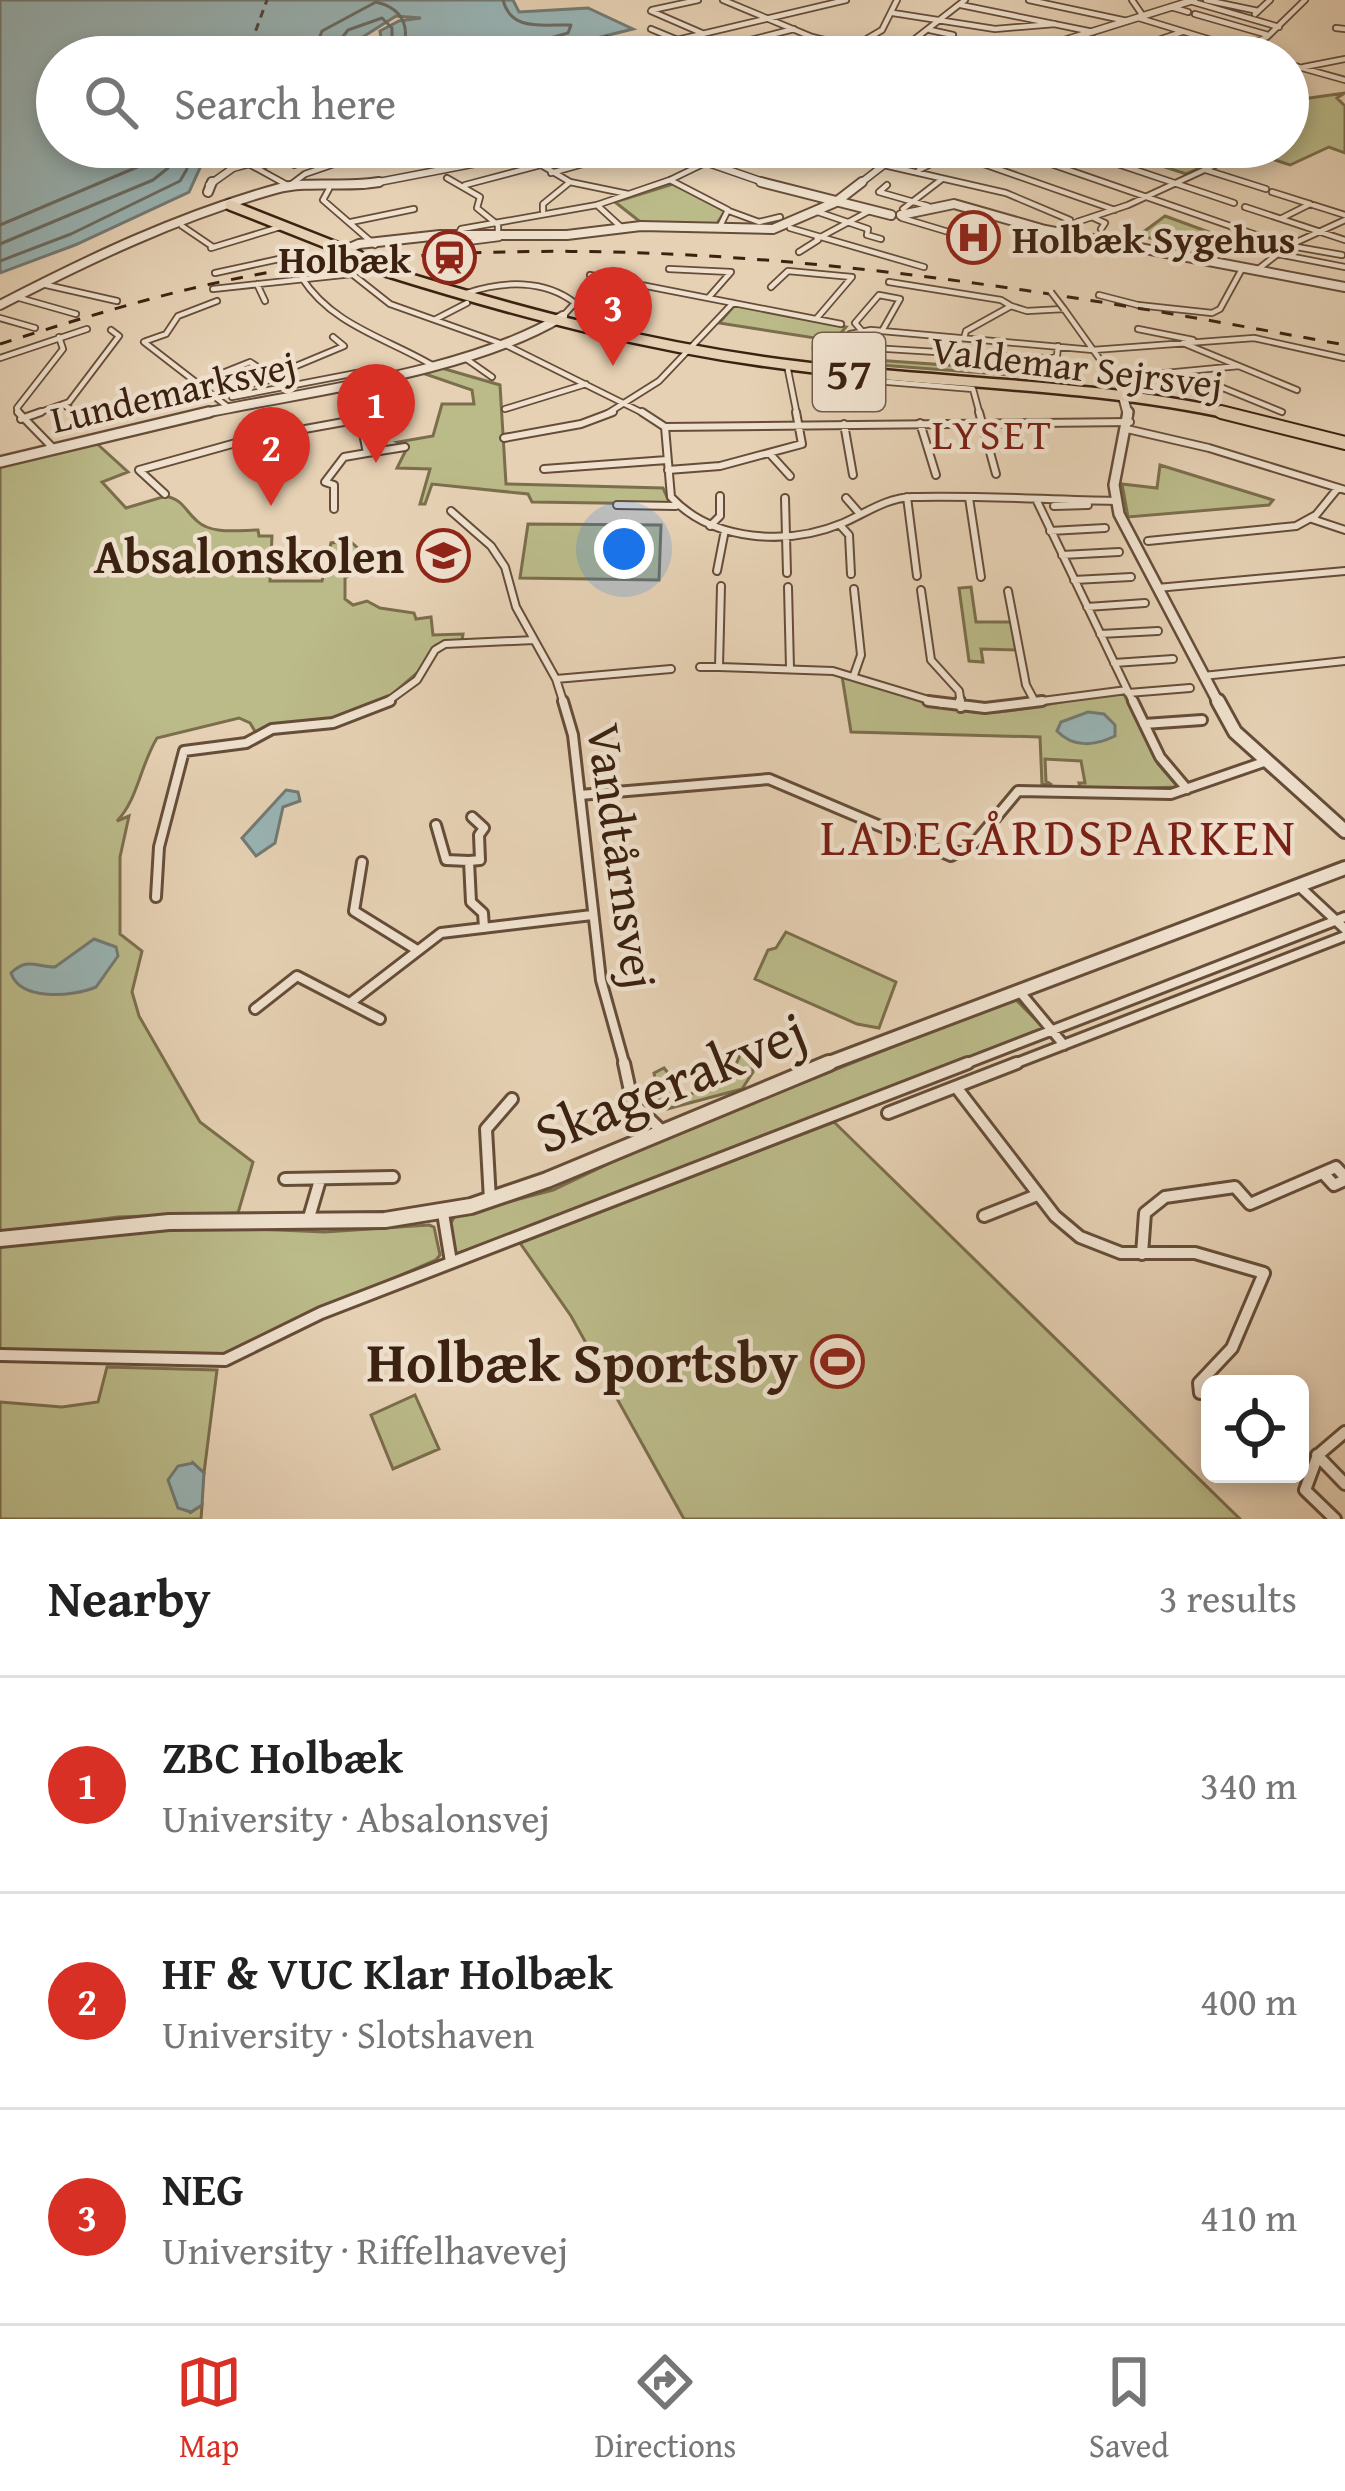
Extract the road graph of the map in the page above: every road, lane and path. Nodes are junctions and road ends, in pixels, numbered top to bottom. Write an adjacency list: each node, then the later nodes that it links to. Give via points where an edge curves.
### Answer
1 (698, 0): 29 (street, via 651,11)
2 (723, 0): 16 (street)
3 (845, 0): 16 (street)
4 (897, 0): 14 (street)
5 (1029, 0): 19 (street)
6 (1132, 0): 15 (street)
7 (1206, 0): 13 (street)
8 (1270, 0): 13 (street)
9 (1305, 0): 21 (street)
10 (1192, 1): 12 (street); 17 (street)
11 (963, 2): 18 (street); 20 (street)
12 (1172, 7): 15 (street); 31 (street)
13 (1258, 11): 17 (street)
14 (893, 14): 18 (street); 36 (street)
15 (1141, 17): 19 (street); 27 (street)
16 (768, 19): 24 (street); 29 (street)
17 (1249, 19): 21 (street)
18 (940, 21): 20 (street); 26 (street)
19 (1128, 21): 28 (street)
20 (1055, 24): 28 (street)
21 (1279, 27): 31 (street)
22 (1336, 28): 25 (street)
23 (651, 29): 32 (street)
24 (794, 29): 34 (street); 35 (street)
25 (1345, 29)
26 (928, 30): 30 (street); 37 (street)
27 (1184, 31): 39 (street); 40 (street)
28 (1094, 32): 38 (street)
29 (704, 34): 33 (street)
30 (953, 34)
31 (1269, 35)
32 (667, 36)
33 (695, 36)
34 (766, 36)
35 (818, 36)
36 (874, 36)
37 (920, 36)
38 (1078, 36)
39 (1169, 36)
40 (1200, 36)
41 (1345, 58): 42 (street)
42 (1309, 67)
43 (1309, 70): 44 (street)
44 (1345, 80)
45 (234, 168): 81 (street, via 217,175 208,192)
46 (257, 168): 61 (street)
47 (324, 168): 71 (street)
48 (444, 168): 73 (street)
49 (532, 168): 72 (street)
50 (542, 168): 64 (street)
51 (568, 168): 64 (street)
52 (695, 168): 67 (street)
53 (723, 168): 76 (street)
54 (881, 168): 76 (street)
55 (900, 168): 62 (street)
56 (923, 168): 62 (street)
57 (992, 168): 88 (street)
58 (1063, 168): 75 (street)
59 (1131, 168): 69 (street)
60 (1214, 168): 63 (street)
61 (254, 169): 71 (street)
62 (917, 171): 66 (street)
63 (1209, 171): 69 (street); 79 (street)
64 (551, 173): 68 (street)
65 (446, 178): 72 (street)
66 (943, 178): 77 (street); 95 (street)
67 (670, 180): 74 (street); 87 (street)
68 (570, 182): 74 (street); 86 (street)
69 (1179, 184): 75 (street); 78 (street)
70 (887, 185): 77 (street, via 879,191)
71 (289, 186): 73 (street); 81 (street)
72 (464, 186): 97 (street)
73 (329, 189): 96 (street, via 322,200)
74 (630, 194): 80 (street)
75 (1147, 197): 88 (street); 116 (street)
76 (839, 200): 85 (street); 89 (street)
77 (915, 201): 82 (street); 90 (street)
78 (1234, 203)
79 (1310, 204): 93 (street); 94 (street)
80 (597, 205): 86 (street); 100 (street)
81 (226, 206): 101 (main road); 121 (street)
82 (928, 206): 90 (street); 108 (street, via 954,205)
83 (1245, 207): 94 (street)
84 (414, 209): 96 (street)
85 (872, 209): 90 (street); 98 (street)
86 (543, 211): 97 (street)
87 (729, 211): 91 (street, via 759,222); 102 (street)
88 (1115, 211): 92 (street)
89 (818, 212): 98 (street); 103 (street)
90 (899, 214): 105 (street)
91 (780, 217)
92 (1093, 218): 104 (street, via 1106,223); 108 (street, via 1075,224)
93 (1345, 218): 106 (street)
94 (1281, 219): 106 (street)
95 (1070, 220)
96 (351, 222): 114 (street)
97 (494, 222): 107 (street); 109 (street)
98 (848, 223): 110 (street); 111 (street)
99 (182, 226): 117 (street)
100 (621, 227): 102 (street); 109 (street)
101 (276, 228): 117 (street); 119 (main road)
102 (719, 228): 103 (street)
103 (786, 228): 110 (street)
104 (1101, 229)
105 (956, 232)
106 (1319, 232): 112 (street); 116 (street)
107 (454, 234): 109 (street); 114 (street)
108 (1077, 236): 113 (street); 125 (street)
109 (499, 237)
110 (819, 239): 118 (street); 124 (street)
111 (881, 239)
112 (1345, 240)
113 (1067, 243)
114 (374, 244): 119 (street)
115 (121, 246): 121 (street)
116 (1288, 246): 120 (street); 122 (street)
117 (212, 247): 127 (street)
118 (799, 252)
119 (347, 254)
120 (1276, 254): 126 (street); 129 (street)
121 (94, 255): 134 (street)
122 (1342, 255)
123 (279, 259): 127 (street)
124 (924, 267)
125 (1243, 267): 129 (street); 140 (street, via 1212,313)
126 (1345, 267)
127 (231, 268): 130 (street)
128 (669, 268): 143 (street, via 731,272)
129 (1257, 270): 136 (street)
130 (215, 273)
131 (590, 275): 143 (street)
132 (302, 278): 135 (street); 155 (street, via 349,273 388,303); 177 (street, via 341,317)
133 (890, 282): 149 (street)
134 (41, 284): 141 (street); 146 (street)
135 (257, 284): 138 (street); 145 (street)
136 (1345, 286)
137 (771, 287): 154 (street, via 788,271 852,277)
138 (213, 290)
139 (1051, 292): 150 (street, bridge)
140 (1100, 295)
141 (15, 297): 148 (street); 151 (street)
142 (467, 298): 153 (main road, Valdemar Sejrsvej / 57); 153 (street, Valdemar Sejrsvej, via 513,284 560,294 575,303); 153 (main road, Valdemar Sejrsvej / 57, via 385,268); 155 (street)
143 (708, 298): 147 (street)
144 (217, 301): 192 (street, via 144,342)
145 (266, 301)
146 (117, 302)
147 (734, 303): 154 (street); 172 (street)
148 (0, 305)
149 (1011, 306): 150 (street); 165 (street)
150 (1064, 309): 173 (street)
151 (76, 314)
152 (0, 318): 157 (street)
153 (561, 318): 169 (street, Lundemarksvej); 172 (main road, Valdemar Sejrsvej / 57)
154 (816, 319): 156 (street)
155 (435, 320): 169 (street)
156 (842, 324)
157 (35, 328)
158 (87, 328): 163 (street)
159 (1138, 328): 166 (street)
160 (111, 330): 193 (street, via 119,336)
161 (862, 331): 162 (street); 162 (street, via 855,322 879,295 900,298); 170 (street)
162 (882, 332): 165 (street)
163 (59, 337): 174 (street); 198 (street, via 58,359 18,402)
164 (333, 337): 182 (street, via 344,346)
165 (964, 338): 171 (street)
166 (1194, 341): 167 (street); 176 (street, via 1254,338)
167 (1182, 343): 173 (street); 178 (street)
168 (823, 345): 170 (street)
169 (508, 346): 175 (street, Lundemarksvej); 188 (street)
170 (845, 346): 171 (street, via 1050,359)
171 (1058, 346): 173 (street)
172 (695, 347): 191 (main road, Valdemar Sejrsvej / 57); 194 (street)
173 (1094, 350): 185 (street)
174 (0, 358)
175 (465, 358): 177 (street, Lundemarksvej); 183 (street)
176 (1344, 358)
177 (432, 365): 187 (street, Lundemarksvej)
178 (1239, 366): 181 (street); 190 (street)
179 (372, 370): 189 (street)
180 (788, 370): 202 (street)
181 (1184, 373): 185 (street); 196 (street)
182 (287, 376): 186 (street); 189 (street)
183 (492, 377)
184 (828, 377): 200 (street, via 973,389)
185 (1113, 378): 191 (street)
186 (262, 381): 186 (street, via 237,386 220,374 250,362 264,371)
187 (344, 383): 189 (street, Lundemarksvej); 199 (street)
188 (587, 384): 194 (street); 195 (street)
189 (297, 389): 192 (street, Lundemarksvej)
190 (1298, 389)
191 (1123, 392): 204 (street); 207 (main road, Valdemar Sejrsvej / 57)
192 (230, 402): 209 (street, Lundemarksvej)
193 (64, 405): 197 (street); 198 (street)
194 (632, 406): 205 (street); 206 (street)
195 (505, 409)
196 (1282, 412)
197 (80, 415)
198 (21, 419): 209 (street)
199 (360, 419): 210 (street); 220 (street, via 139,470)
200 (980, 422): 201 (street); 204 (street); 215 (street)
201 (920, 423): 203 (street); 218 (street)
202 (801, 424): 203 (street); 205 (street); 211 (street, via 802,444)
203 (844, 424): 216 (street)
204 (1128, 425): 219 (street); 227 (street)
205 (665, 427): 213 (street)
206 (504, 438)
207 (1344, 440)
208 (405, 447): 210 (street)
209 (53, 448): 212 (street, Lundemarksvej)
210 (367, 453): 232 (street, via 344,457 326,482 334,484)
211 (770, 454): 213 (street, via 714,467); 217 (street)
212 (0, 462)
213 (668, 465): 214 (street); 230 (street)
214 (544, 470)
215 (996, 474)
216 (854, 475)
217 (790, 476)
218 (936, 476)
219 (1342, 489): 235 (street)
220 (165, 494)
221 (720, 496): 237 (street, via 720,515)
222 (784, 497): 242 (street)
223 (907, 497): 225 (street); 234 (street); 250 (street)
224 (846, 498): 234 (street)
225 (969, 498): 226 (street); 251 (street)
226 (1036, 499): 228 (street); 241 (street)
227 (1115, 501): 228 (street); 256 (street)
228 (1081, 503): 231 (street)
229 (617, 505): 230 (street)
230 (677, 506): 237 (street)
231 (1054, 506)
232 (334, 509)
233 (451, 511): 264 (street, Vandtårnsvej, via 505,567)
234 (860, 514): 236 (street)
235 (1312, 519): 240 (street); 243 (street)
236 (840, 524): 242 (street); 249 (street, via 849,535)
237 (710, 526): 239 (street)
238 (1105, 528): 241 (street)
239 (725, 530): 242 (street); 246 (street)
240 (1345, 530)
241 (1050, 531): 245 (street)
242 (786, 533): 248 (street)
243 (1148, 541)
244 (1119, 552): 245 (street)
245 (1062, 555): 253 (street)
246 (718, 571)
247 (1345, 571): 256 (street)
248 (787, 573)
249 (851, 574)
250 (917, 576)
251 (981, 577)
252 (1131, 577): 253 (street)
253 (1074, 580): 261 (street)
254 (721, 586): 269 (street)
255 (788, 587): 270 (street)
256 (1156, 588): 273 (street)
257 (854, 589): 272 (street)
258 (921, 590): 278 (street, via 931,660)
259 (1008, 591): 277 (street)
260 (1145, 603): 261 (street)
261 (1087, 607): 263 (street)
262 (1158, 631): 263 (street)
263 (1100, 634): 267 (street)
264 (532, 637): 274 (street, Vandtårnsvej); 291 (street, via 445,644 401,694 333,724 184,751 159,847)
265 (1173, 659): 267 (street)
266 (1345, 661): 273 (street)
267 (1114, 663): 276 (street)
268 (700, 667): 269 (street)
269 (719, 668): 270 (street)
270 (790, 668): 272 (street)
271 (670, 669): 274 (street, Vandtårnsvej)
272 (854, 675): 278 (street)
273 (1202, 676): 281 (street, via 1230,726)
274 (557, 682): 283 (street, Vandtårnsvej)
275 (1190, 688): 276 (street)
276 (1128, 692): 277 (street); 280 (street)
277 (1035, 702): 278 (street)
278 (961, 707)
279 (1202, 720): 280 (street)
280 (1144, 724): 282 (street)
281 (1264, 762): 282 (street); 286 (street)
282 (1186, 789): 283 (street, via 1154,796 1018,791 965,853 940,854 769,779)
283 (580, 795): 292 (street, Vandtårnsvej)
284 (472, 818): 287 (street, via 484,828 480,860)
285 (436, 825): 287 (street, via 446,860)
286 (1345, 831)
287 (469, 861): 294 (street, via 471,902)
288 (362, 862): 295 (street, via 354,911)
289 (1345, 868): 290 (street, Skagerakvej)
290 (1299, 886): 293 (street); 296 (street, Skagerakvej)
291 (156, 897)
292 (593, 919): 294 (street); 304 (street, Vandtårnsvej, via 610,1024)
293 (1343, 926): 300 (street); 301 (street)
294 (484, 928): 295 (street, via 440,934)
295 (417, 950): 297 (street)
296 (1020, 992): 300 (street); 306 (street, Skagerakvej)
297 (350, 1004): 298 (street, via 297,976); 299 (street)
298 (255, 1009)
299 (380, 1019)
300 (1052, 1031): 301 (street); 321 (street)
301 (1064, 1045): 302 (street)
302 (956, 1087): 305 (street); 314 (street)
303 (512, 1099): 309 (street, via 486,1129)
304 (636, 1106): 306 (street, Vandtårnsvej); 307 (street, Vandtårnsvej)
305 (888, 1113)
306 (660, 1129): 307 (street, Skagerakvej)
307 (640, 1137): 313 (street, Skagerakvej)
308 (393, 1177): 312 (street)
309 (491, 1177): 313 (street); 315 (street)
310 (1345, 1178): 320 (street, via 1336,1167 1250,1204 1235,1187 1161,1197 1140,1219)
311 (285, 1179): 312 (street)
312 (320, 1180): 318 (street)
313 (506, 1195): 315 (street, Skagerakvej)
314 (1037, 1195): 317 (street); 320 (street, via 1080,1237)
315 (490, 1200): 316 (street, Skagerakvej)
316 (443, 1213): 318 (street, Skagerakvej); 321 (street)
317 (984, 1216)
318 (314, 1222): 319 (street, Skagerakvej, via 169,1222)
319 (0, 1239)
320 (1142, 1254): 323 (street, via 1205,1254 1264,1273 1232,1348 1199,1383)
321 (451, 1262): 322 (street, via 225,1360)
322 (0, 1355)
323 (1200, 1393)
324 (1344, 1434): 325 (street)
325 (1317, 1455): 326 (street); 327 (street, via 1306,1490)
326 (1345, 1484)
327 (1335, 1519)

